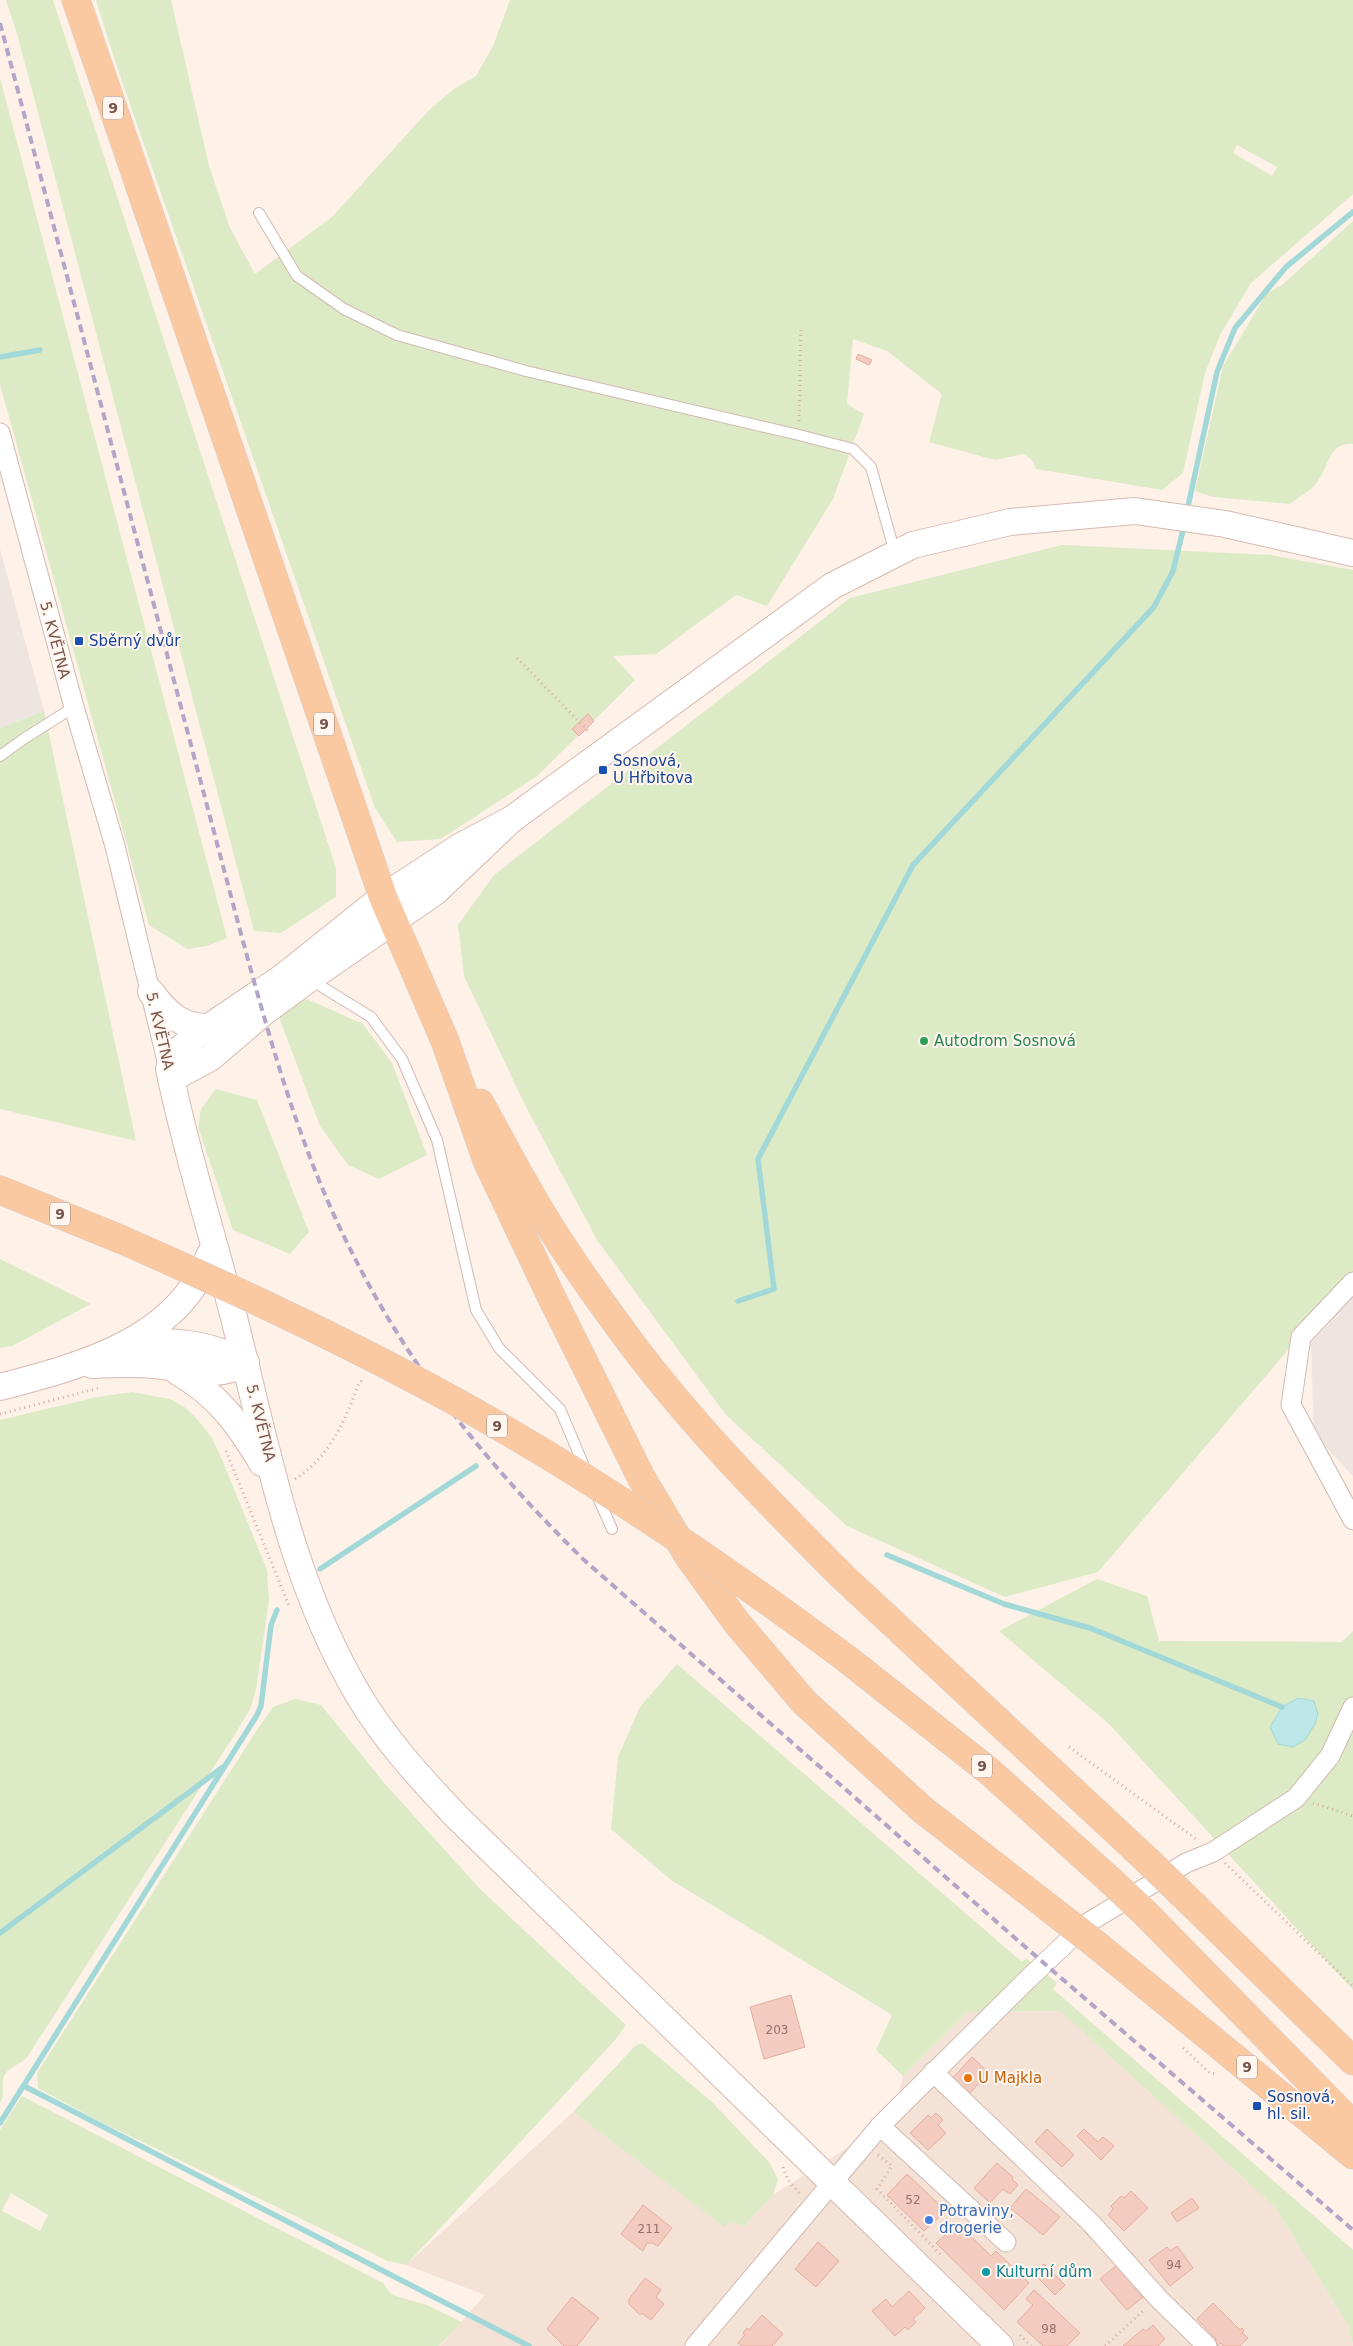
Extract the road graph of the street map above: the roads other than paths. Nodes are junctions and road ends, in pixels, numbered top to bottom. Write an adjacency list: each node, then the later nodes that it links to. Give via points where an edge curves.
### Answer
1 (76, 0): 8 (main road, 9)
2 (259, 213): 5 (lane, via 297,276 344,309 397,335 526,371 852,449 871,467)
3 (0, 434): 6 (street, 5. KVĚTNA)
4 (1353, 553): 5 (street, via 1225,524 1135,511 1010,522 913,545)
5 (895, 554): 8 (street, via 832,586 512,819 434,892)
6 (74, 707): 7 (lane); 10 (street, 5. KVĚTNA, via 115,846)
7 (0, 756)
8 (388, 909): 9 (street); 11 (street); 12 (main road, 9)
9 (309, 979): 13 (street, via 210,1058); 24 (lane, via 371,1016 402,1059 437,1140 476,1310 499,1348 560,1409)
10 (151, 992): 11 (street, via 180,1022 196,1027); 13 (street, 5. KVĚTNA)
11 (209, 1026): 13 (street, via 178,1051)
12 (444, 1041): 27 (main road, 9, bridge, via 541,1212 621,1330 684,1409 842,1576 1147,1860); 32 (main road, 9, bridge, via 487,1161 642,1479 689,1557 737,1623 804,1702 924,1810 1098,1946)
13 (170, 1074): 15 (street, 5. KVĚTNA)
14 (0, 1190): 26 (main road, 9, bridge, via 244,1294 333,1338 426,1386 602,1489 752,1588 847,1659 990,1772)
15 (215, 1241): 17 (street, via 187,1297 161,1322); 18 (street, 5. KVĚTNA)
16 (1353, 1282): 23 (street, via 1301,1337 1291,1405)
17 (115, 1349): 18 (street, via 151,1343 196,1345 224,1351); 19 (street)
18 (246, 1363): 20 (street, via 212,1374); 22 (street, 5. KVĚTNA)
19 (76, 1366): 20 (street, via 123,1363); 21 (street)
20 (171, 1368): 22 (street, via 206,1390 229,1411)
21 (0, 1387)
22 (278, 1490): 33 (street, 5. KVĚTNA, via 323,1627 360,1698 397,1750 431,1790)
23 (1353, 1520)
24 (612, 1529)
25 (1353, 1707): 28 (street, via 1330,1756 1296,1798 1213,1852 1186,1863 1086,1924)
26 (1147, 1915): 29 (main road, 9); 30 (main road, 9)
27 (1353, 2061)
28 (933, 2072): 31 (street); 37 (street, via 1091,2223)
29 (1353, 2099)
30 (1353, 2125)
31 (880, 2126): 33 (street); 34 (street)
32 (1353, 2155)
33 (832, 2181): 35 (street, 5. KVĚTNA); 36 (street)
34 (1006, 2242)
35 (1009, 2339)
36 (695, 2346)
37 (1206, 2346)

